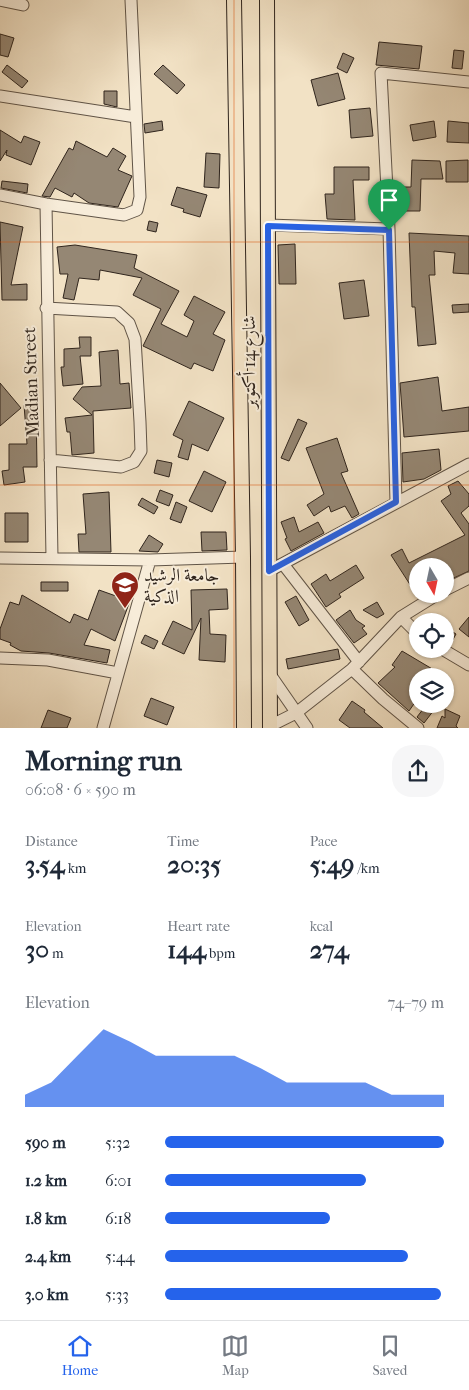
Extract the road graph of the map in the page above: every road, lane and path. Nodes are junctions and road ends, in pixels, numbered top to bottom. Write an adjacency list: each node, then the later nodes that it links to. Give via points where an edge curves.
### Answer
1 (0, 0): 6 (street)
2 (131, 0): 11 (street)
3 (226, 0): 8 (main road, شارع 14 أكتوبر)
4 (234, 0): 8 (main road)
5 (276, 0): 7 (main road, شارع 14 أكتوبر)
6 (23, 6)
7 (266, 7): 14 (main road, شارع 14 أكتوبر)
8 (235, 20): 20 (main road, شارع 14 أكتوبر)
9 (469, 82): 15 (street, via 380,73)
10 (0, 96): 11 (street)
11 (136, 118): 13 (street, via 140,197 137,210 124,215)
12 (0, 195): 13 (street)
13 (46, 204): 16 (street, Madian Street)
14 (268, 226): 15 (street); 25 (main road, شارع 14 أكتوبر)
15 (389, 230): 19 (street)
16 (46, 308): 17 (street, Madian Street); 17 (street, via 117,312 129,323 135,339 141,451 134,462 121,467)
17 (50, 460): 22 (street, Madian Street)
18 (469, 464): 19 (street)
19 (396, 502): 24 (street)
20 (243, 557): 23 (street); 40 (main road, شارع 14 أكتوبر)
21 (0, 558): 22 (street)
22 (52, 558): 23 (street)
23 (150, 560): 35 (street)
24 (283, 564): 25 (street); 33 (street)
25 (269, 571): 36 (main road, شارع 14 أكتوبر)
26 (469, 578): 27 (street)
27 (454, 586)
28 (424, 603): 29 (street)
29 (401, 617): 30 (street); 33 (street)
30 (409, 625)
31 (454, 657): 34 (street)
32 (0, 658): 35 (street, via 48,660)
33 (356, 666): 37 (street); 42 (street, via 383,699)
34 (469, 666)
35 (118, 673): 39 (street)
36 (270, 673): 37 (street); 38 (main road, شارع 14 أكتوبر)
37 (296, 713): 38 (street); 41 (street)
38 (270, 727)
39 (103, 728)
40 (244, 728)
41 (307, 728)
42 (418, 728)

